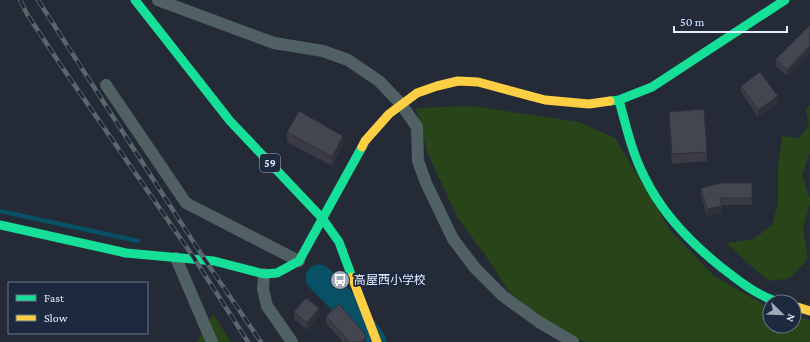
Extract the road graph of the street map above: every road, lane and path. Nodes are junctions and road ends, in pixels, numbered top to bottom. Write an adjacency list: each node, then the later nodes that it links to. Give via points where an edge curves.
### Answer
1 (135, 0): 7 (street, 59, via 230,121)
2 (158, 0): 6 (street, via 274,43 323,51 348,60 379,80)
3 (785, 0): 5 (street, via 652,87)
4 (106, 85): 10 (street, via 186,203)
5 (619, 100): 6 (street, via 589,104 545,100 478,82 458,81 417,93); 12 (street, via 635,154 650,188 674,222 704,254 730,275)
6 (401, 104): 7 (street, via 365,141); 16 (street, via 417,127 418,162 453,239 475,268 503,296)
7 (322, 218): 10 (street); 15 (street, 59, via 338,242)
8 (0, 225): 9 (street, via 126,253)
9 (176, 258): 11 (street, via 214,260); 13 (street)
10 (299, 260): 11 (street, via 277,273)
11 (264, 274): 14 (street, via 263,289 267,306)
12 (762, 294)
13 (212, 342)
14 (292, 342)
15 (376, 342)
16 (573, 342)

